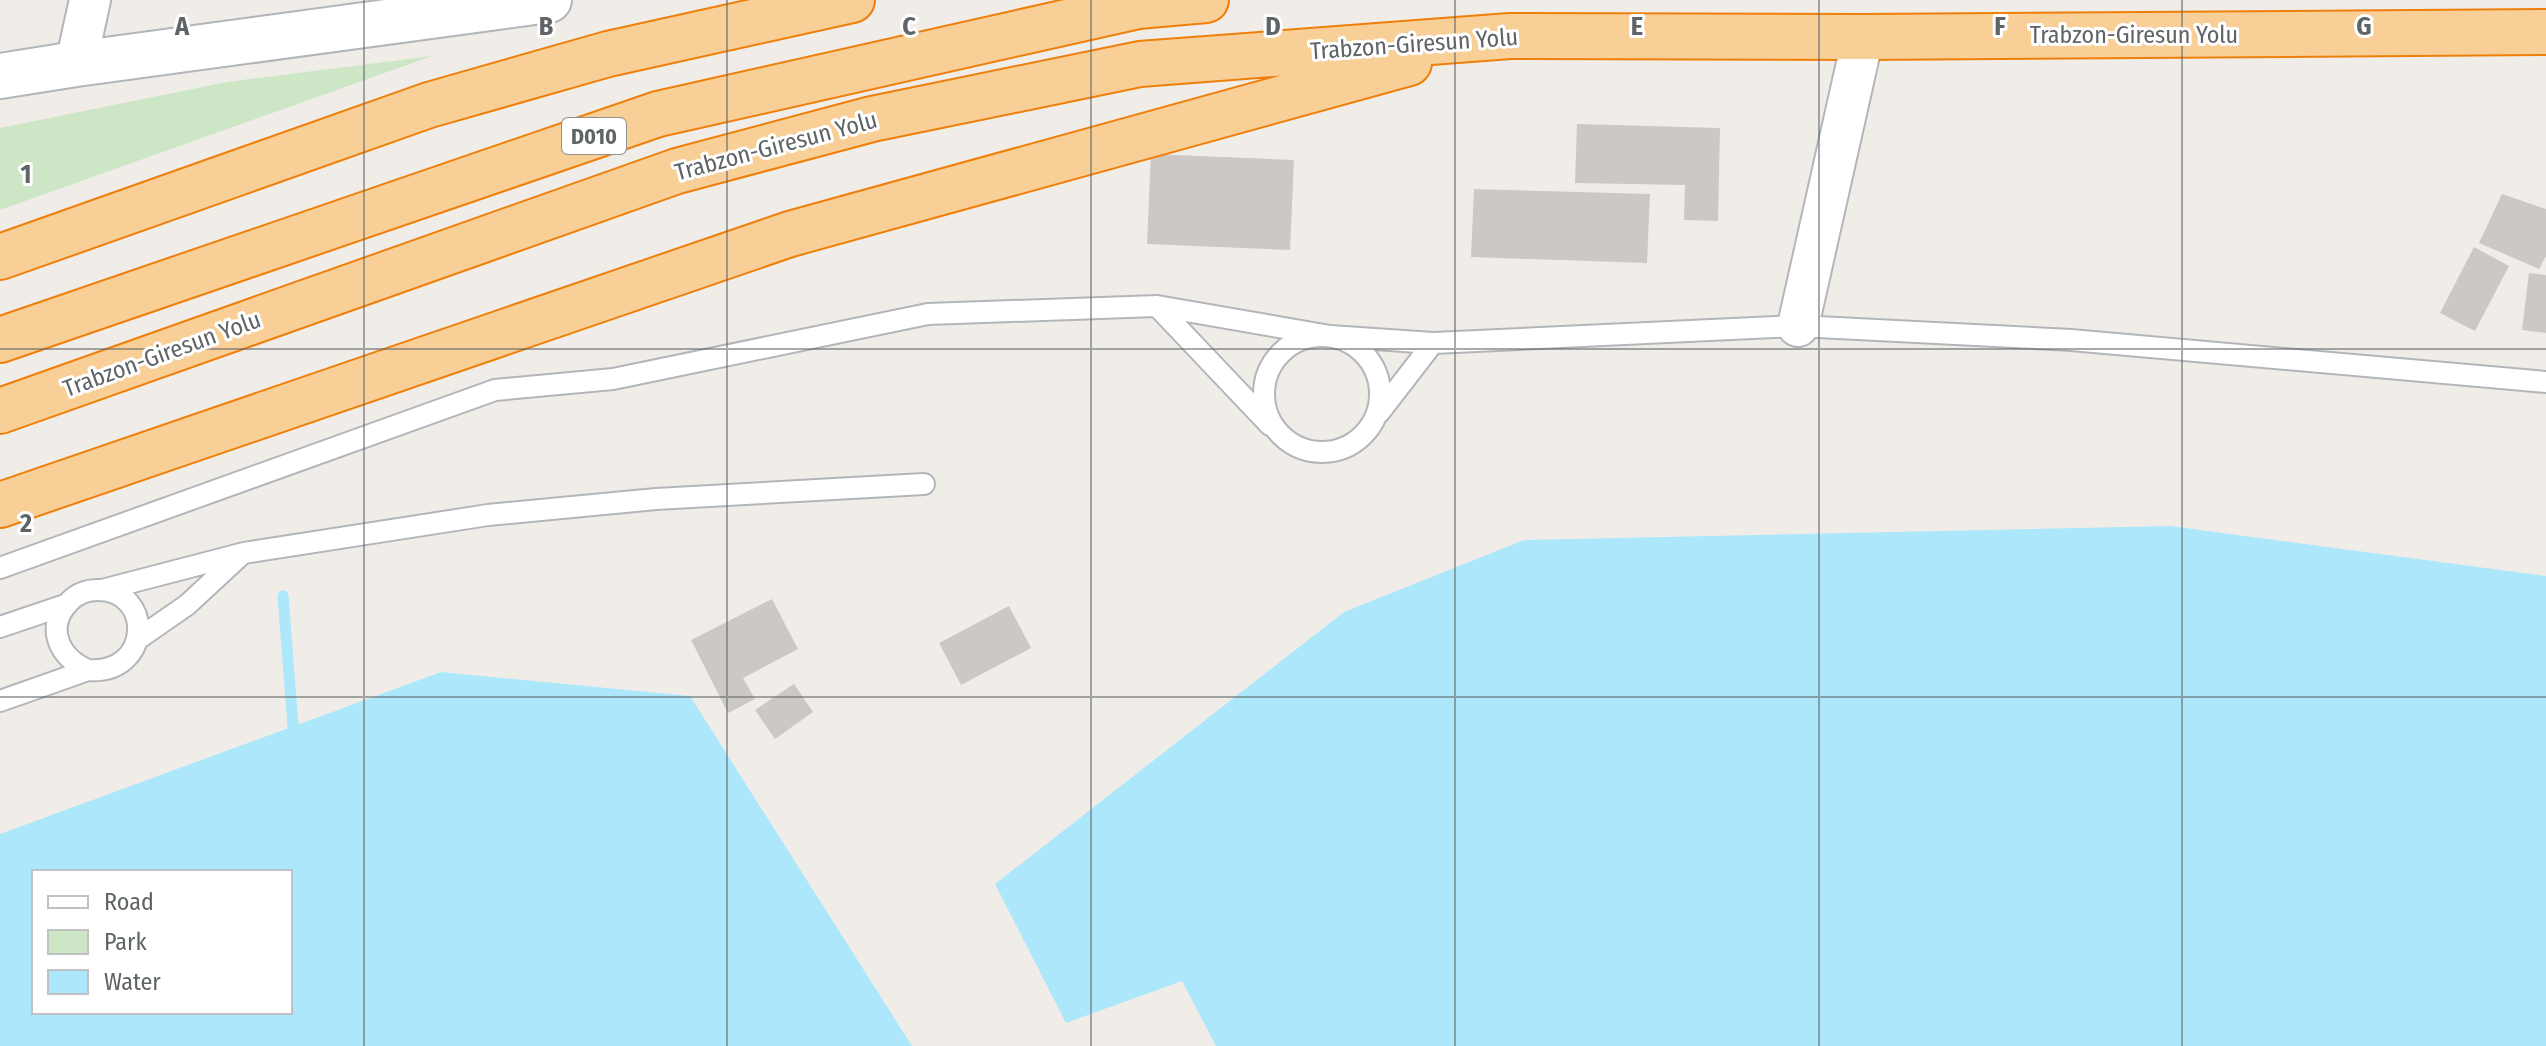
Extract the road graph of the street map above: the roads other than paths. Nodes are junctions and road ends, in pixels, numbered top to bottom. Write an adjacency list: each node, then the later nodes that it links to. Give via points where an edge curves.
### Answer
1 (90, 0): 8 (street)
2 (549, 0): 8 (street)
3 (852, 0): 10 (highway, via 608,54 429,105)
4 (1206, 0): 14 (highway, D010, via 1138,6 658,114)
5 (2546, 32): 7 (highway, Trabzon-Giresun Yolu / D010)
6 (1510, 36): 7 (highway, Trabzon-Giresun Yolu / D010); 17 (highway, Trabzon-Giresun Yolu / D010, via 1140,64 872,119 677,171); 21 (highway, via 790,234)
7 (1863, 37): 12 (street)
8 (76, 64): 9 (street)
9 (6, 73)
10 (0, 257)
11 (1157, 306): 13 (lane); 19 (lane); 23 (lane, via 928,314 613,379 495,390)
12 (1798, 326): 15 (lane); 16 (lane, via 2071,340)
13 (1330, 336): 15 (lane); 18 (lane, via 1358,347 1376,371 1381,386); 19 (lane, via 1314,336 1285,348 1267,374 1265,405)
14 (0, 340)
15 (1433, 343): 18 (lane)
16 (2546, 382)
17 (0, 411)
18 (1377, 416): 19 (lane, via 1351,446 1332,452 1312,452)
19 (1278, 433)
20 (924, 484): 22 (lane, via 656,499 488,515)
21 (0, 505)
22 (244, 553): 24 (lane); 27 (lane, via 187,605)
23 (0, 568)
24 (102, 590): 25 (lane, via 88,590); 27 (lane, via 127,601 139,625)
25 (65, 605): 26 (lane); 28 (lane, via 57,631 59,645 66,657)
26 (0, 627)
27 (138, 639): 28 (lane, via 125,661 101,671)
28 (88, 670): 29 (lane)
29 (0, 701)

